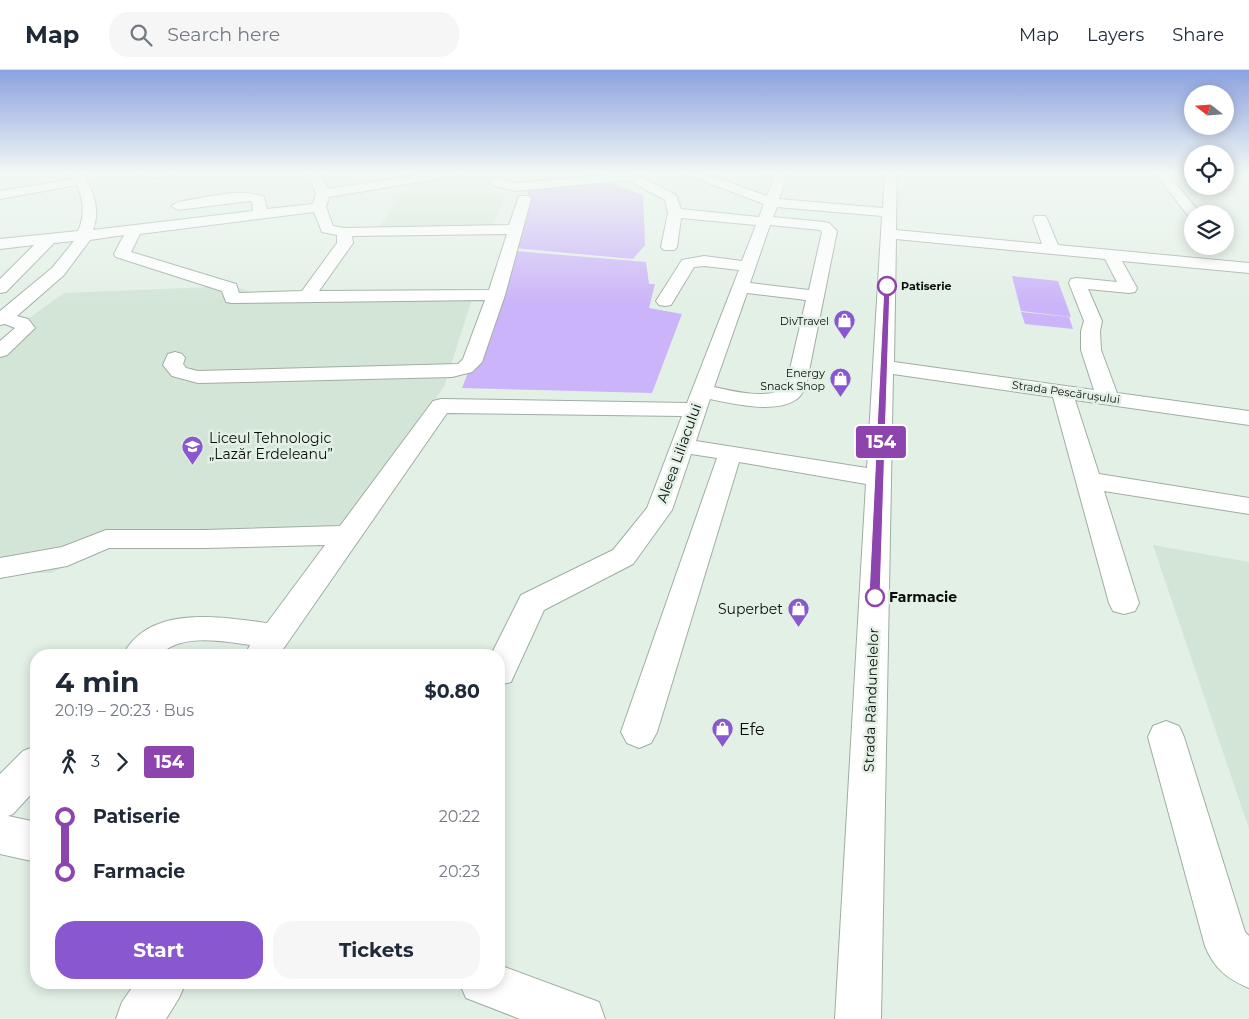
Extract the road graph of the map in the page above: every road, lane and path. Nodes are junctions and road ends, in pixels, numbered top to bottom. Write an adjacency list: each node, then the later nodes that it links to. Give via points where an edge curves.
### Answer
1 (89, 216): 17 (street)
2 (157, 216): 13 (street)
3 (243, 216): 13 (street)
4 (324, 216): 16 (street, via 327,229)
5 (519, 216): 14 (street)
6 (675, 216): 20 (street)
7 (766, 216): 25 (street, Aleea Liliacului)
8 (772, 216): 30 (street, via 829,229)
9 (786, 216): 12 (street)
10 (889, 216): 12 (street, Strada Rândunelelor)
11 (1040, 219): 21 (street)
12 (889, 223): 21 (street); 35 (street, Strada Rândunelelor)
13 (154, 228): 15 (street)
14 (515, 229): 16 (street); 28 (street)
15 (134, 230): 17 (street); 29 (street, via 122,254 230,288 232,298)
16 (344, 232): 29 (street, via 345,243)
17 (84, 236): 18 (street); 26 (street, via 58,273)
18 (50, 238): 19 (street); 27 (street)
19 (0, 244)
20 (668, 247)
21 (1052, 249): 22 (street)
22 (1111, 255): 24 (street); 37 (street, via 1128,288 1077,283 1093,321 1089,346)
23 (1230, 255): 24 (street)
24 (1246, 271)
25 (745, 277): 30 (street); 31 (street, via 704,261 688,263); 38 (street, Aleea Liliacului)
26 (41, 288): 27 (street); 32 (street)
27 (0, 290)
28 (496, 295): 29 (street); 34 (street, via 472,362 465,368 452,371 198,377 179,372 173,365)
29 (307, 296)
30 (815, 296): 38 (street, via 796,386 789,395 774,399)
31 (664, 301)
32 (1, 319): 33 (street, via 26,328)
33 (0, 351)
34 (175, 358)
35 (884, 367): 36 (street, Strada Pescărușului); 42 (street, Strada Rândunelelor)
36 (1062, 391): 37 (street, Strada Pescărușului); 43 (street)
37 (1108, 398): 39 (street, Strada Pescărușului)
38 (698, 400): 40 (street, Aleea Liliacului); 45 (street, via 441,406)
39 (1249, 418)
40 (684, 446): 41 (street); 50 (street, Aleea Liliacului, via 659,510 623,557 532,603)
41 (730, 454): 42 (street); 51 (street)
42 (879, 478): 62 (street, Strada Rândunelelor)
43 (1087, 480): 44 (street); 47 (street)
44 (1249, 506)
45 (348, 534): 46 (street, via 106,539 67,556); 48 (street)
46 (0, 568)
47 (1124, 603)
48 (268, 645): 49 (street, via 194,628 154,640)
49 (145, 649)
50 (505, 659)
51 (639, 732)
52 (1166, 737): 57 (street, via 1227,946)
53 (30, 769): 54 (street)
54 (0, 801)
55 (0, 834): 56 (street)
56 (30, 841)
57 (1249, 966)
58 (158, 989): 60 (street)
59 (501, 989): 61 (street)
60 (139, 1019)
61 (582, 1019)
62 (858, 1019)

